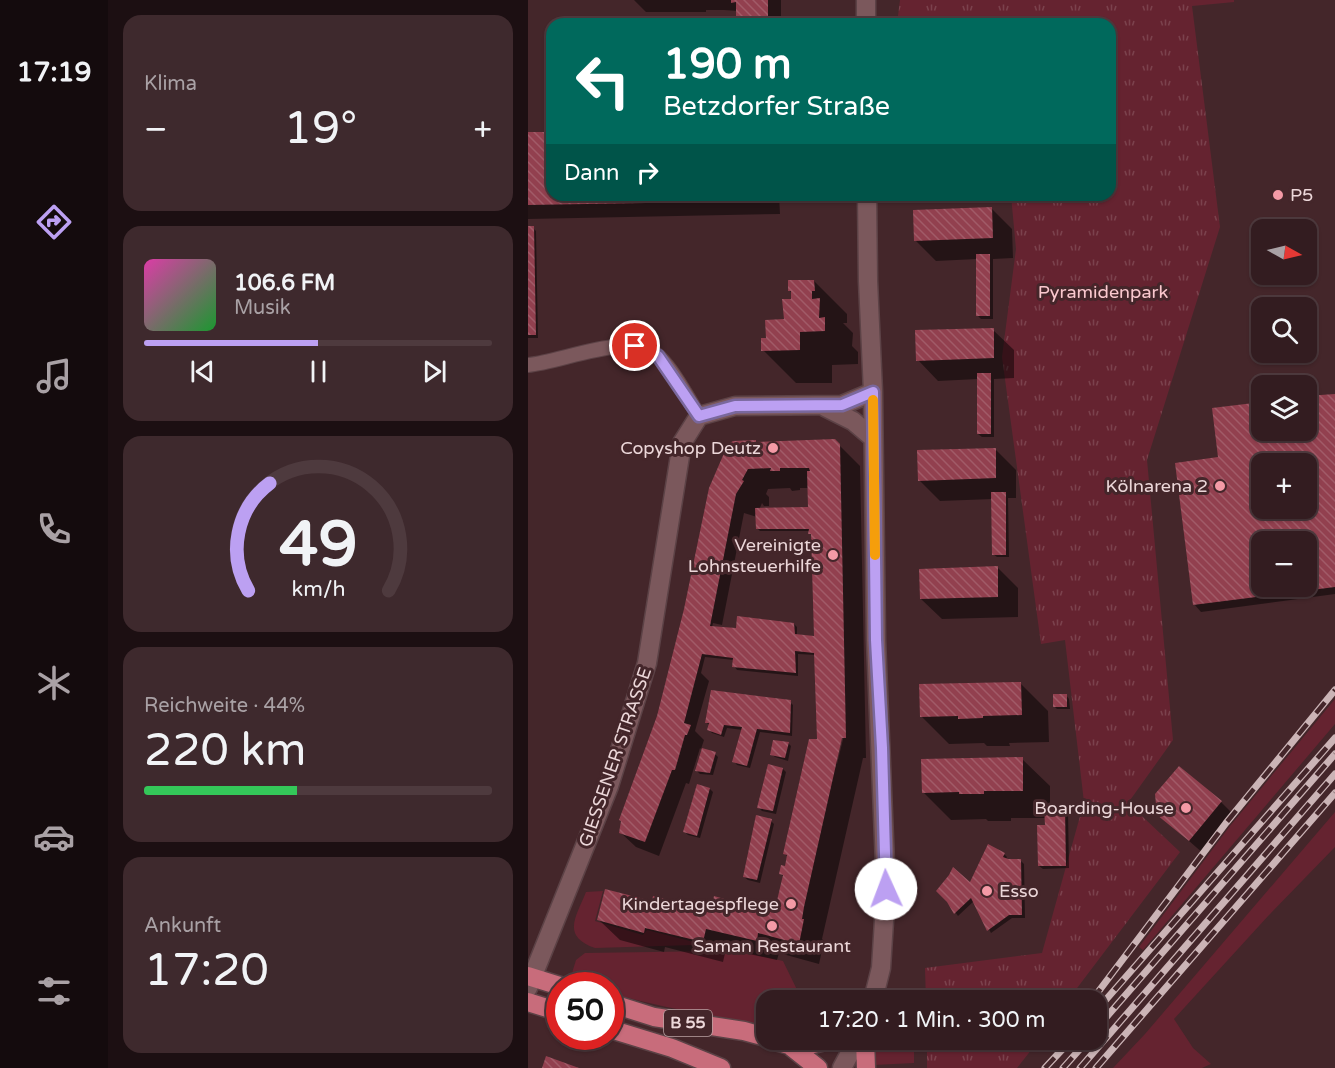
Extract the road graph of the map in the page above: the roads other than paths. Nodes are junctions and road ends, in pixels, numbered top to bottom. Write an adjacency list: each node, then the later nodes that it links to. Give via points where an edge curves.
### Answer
1 (866, 0): 2 (main road)
2 (866, 18)
3 (867, 201): 5 (main road)
4 (528, 365): 7 (street, via 612,346 635,346 658,356)
5 (873, 392): 6 (main road, via 842,405); 8 (main road)
6 (821, 405): 7 (main road, via 735,406); 8 (main road, via 853,421)
7 (699, 416): 9 (main road, GIESSENER STRASSE, via 682,442 648,663 609,786)
8 (873, 438): 11 (main road, via 886,889 881,968)
9 (529, 980): 10 (main road)
10 (546, 983)
11 (876, 990)
12 (528, 1002): 14 (main road)
13 (624, 1007): 16 (main road, B 55, via 654,1017)
14 (546, 1008)
15 (624, 1033): 20 (main road, B 55)
16 (756, 1034)
17 (792, 1050): 21 (main road)
18 (852, 1050): 22 (main road)
19 (865, 1050): 23 (main road)
20 (721, 1068)
21 (818, 1068)
22 (842, 1068)
23 (866, 1068)

